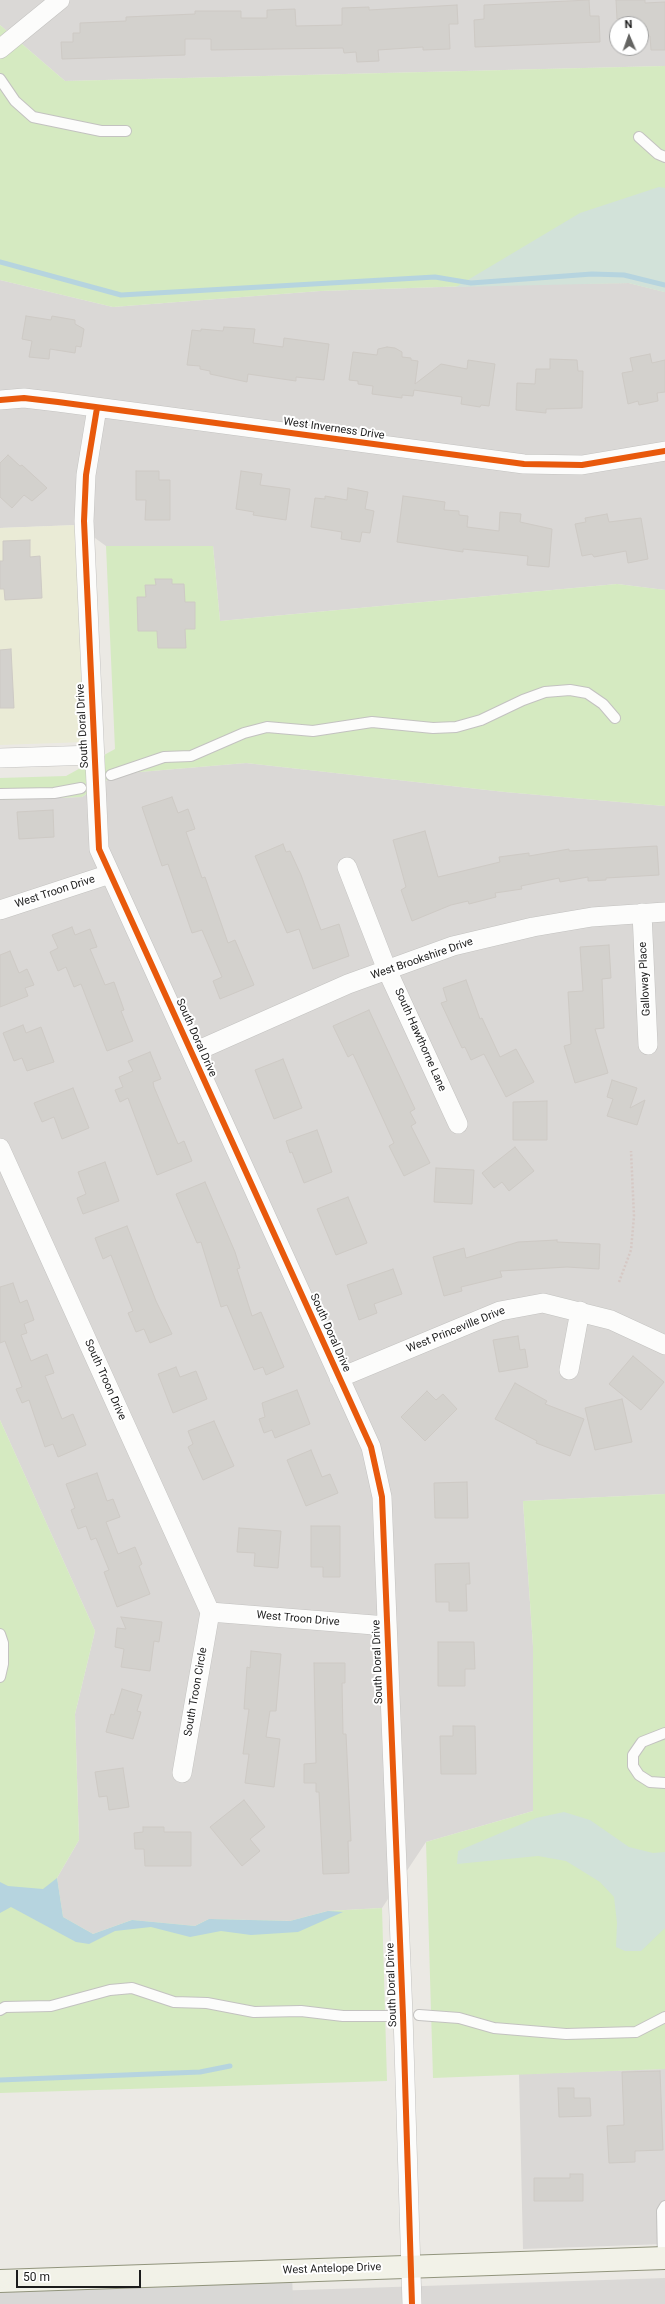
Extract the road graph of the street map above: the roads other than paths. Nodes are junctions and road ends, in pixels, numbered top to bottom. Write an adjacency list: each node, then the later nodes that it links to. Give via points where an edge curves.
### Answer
1 (60, 0): 2 (street)
2 (0, 49)
3 (0, 78): 4 (lane, via 15,101 33,118 101,131)
4 (126, 131)
5 (639, 137): 6 (lane)
6 (665, 157)
7 (0, 400): 8 (street, West Inverness Drive, via 24,398)
8 (97, 408): 9 (street, West Inverness Drive, via 524,464 582,465); 11 (street, South Doral Drive, via 86,475 84,521)
9 (665, 451)
10 (615, 718): 13 (lane, via 603,704 587,693 570,690 545,692 480,720 456,727 433,728 372,722 313,731 267,727 244,733 190,756 164,757)
11 (95, 755): 12 (street); 17 (street, South Doral Drive, via 99,849)
12 (0, 758)
13 (111, 775)
14 (81, 788): 15 (lane, via 54,793)
15 (0, 794)
16 (347, 867): 21 (street, South Hawthorne Lane)
17 (110, 874): 18 (street, West Troon Drive); 23 (street, South Doral Drive)
18 (0, 910)
19 (665, 912): 20 (street, West Brookshire Drive)
20 (642, 913): 21 (street, West Brookshire Drive, via 592,917 533,927 453,946); 22 (street, Galloway Place)
21 (387, 970): 23 (street, West Brookshire Drive, via 348,984); 24 (street, South Hawthorne Lane)
22 (648, 1045)
23 (192, 1053): 29 (street, South Doral Drive)
24 (458, 1124)
25 (0, 1148): 30 (street, South Troon Drive)
26 (580, 1311): 27 (street, West Princeville Drive, via 611,1320); 28 (street); 29 (street, West Princeville Drive, via 542,1303 500,1311)
27 (665, 1345)
28 (569, 1370)
29 (339, 1378): 31 (street, South Doral Drive, via 371,1447 382,1497)
30 (210, 1612): 31 (street, West Troon Drive); 35 (street, South Troon Circle)
31 (386, 1626): 43 (street, South Doral Drive, via 403,2015)
32 (0, 1634): 33 (lane, via 3,1643 3,1664)
33 (0, 1677)
34 (665, 1733): 36 (lane, via 642,1742 633,1755 633,1766 639,1775 650,1782)
35 (182, 1773)
36 (665, 1783)
37 (0, 2010): 39 (lane, via 5,2007 51,2006 110,1990 132,1988 174,2002 206,2003 254,2012 302,2011 343,2016)
38 (419, 2015): 40 (lane, via 459,2018 494,2028 566,2034 636,2032)
39 (389, 2016)
40 (665, 2016)
41 (665, 2206): 42 (lane, via 662,2211)
42 (664, 2258): 43 (main road, West Antelope Drive)
43 (410, 2267): 44 (main road, West Antelope Drive); 45 (street, South Doral Drive)
44 (0, 2281)
45 (412, 2304)

